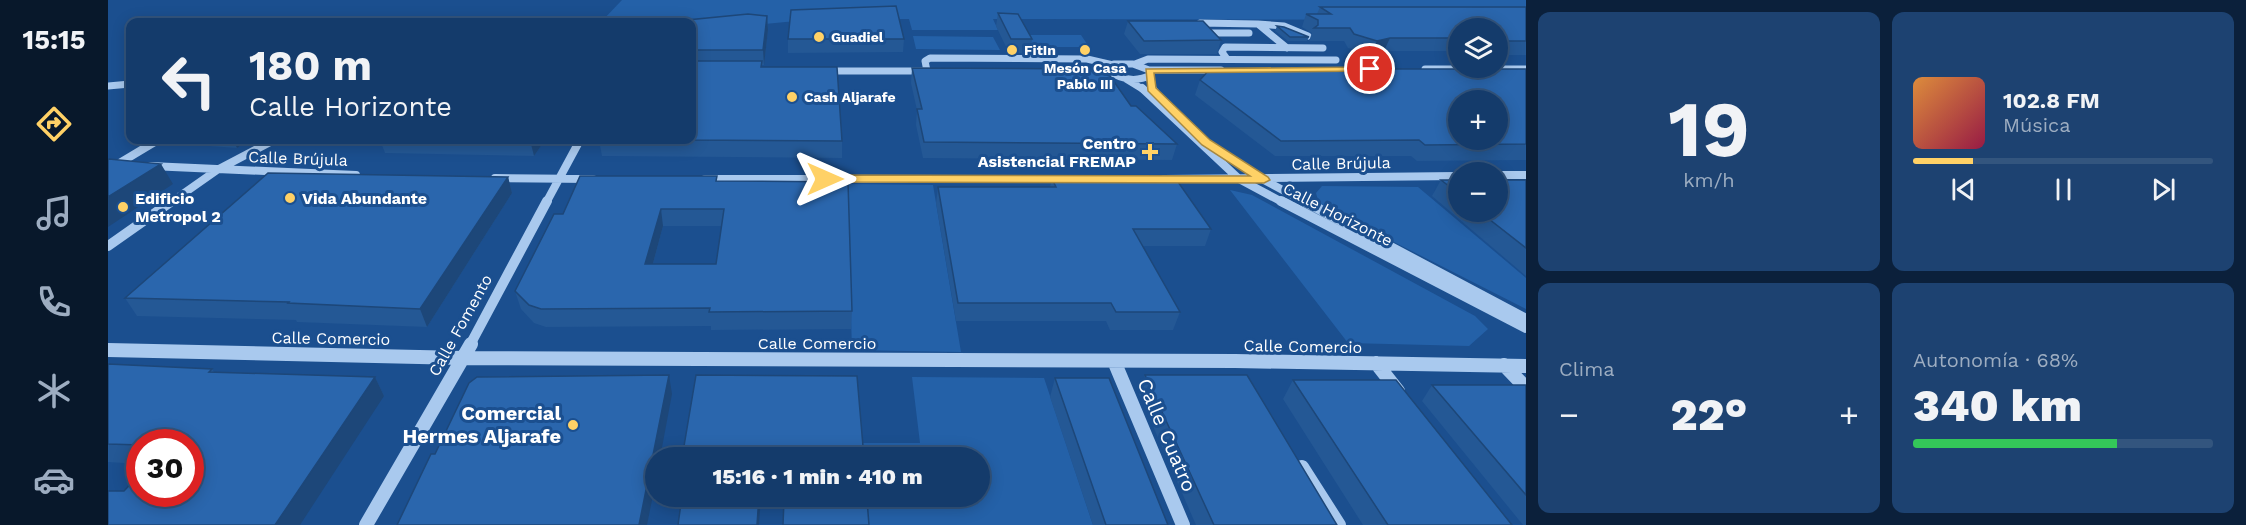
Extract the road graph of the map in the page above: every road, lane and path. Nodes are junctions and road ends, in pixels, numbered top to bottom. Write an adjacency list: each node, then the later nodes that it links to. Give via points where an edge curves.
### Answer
1 (1238, 24): 2 (street); 3 (street, via 1200,23); 4 (street)
2 (1258, 24): 7 (street); 8 (street, via 1296,27)
3 (1210, 33): 4 (street); 5 (street)
4 (1249, 33): 6 (street)
5 (1225, 47): 6 (street); 9 (street, via 1222,52)
6 (1266, 48): 7 (street)
7 (1287, 48): 8 (street)
8 (1323, 48): 9 (street, via 1339,62)
9 (1227, 59): 10 (street, via 1148,59)
10 (1135, 64): 11 (street); 19 (street)
11 (1111, 68): 16 (street, via 1087,59 930,58 925,61); 18 (street); 20 (street, Calle Horizonte)
12 (1419, 69): 13 (street)
13 (1526, 69)
14 (1231, 70): 19 (street)
15 (809, 71): 16 (street)
16 (927, 71): 17 (street)
17 (939, 71)
18 (1075, 71)
19 (1149, 74): 20 (street); 40 (street, Calle Horizonte, via 1152,89 1206,142)
20 (1126, 79): 39 (street, Calle Horizonte, via 1142,88)
21 (126, 84): 22 (street)
22 (108, 86)
23 (150, 144): 26 (street)
24 (267, 144): 28 (street)
25 (578, 144): 34 (street, Calle Fomento)
26 (113, 163): 27 (street); 28 (street, Calle Brújula)
27 (108, 170)
28 (218, 170): 29 (street, Calle Brújula); 41 (street)
29 (372, 175)
30 (1508, 175): 31 (street)
31 (1526, 175)
32 (1448, 176): 40 (street, Calle Brújula)
33 (489, 178): 34 (street)
34 (558, 179): 35 (street); 45 (street, Calle Fomento)
35 (604, 179)
36 (697, 179): 37 (street)
37 (1071, 179)
38 (1153, 179): 39 (street, Calle Brújula)
39 (1239, 179): 40 (street, Calle Brújula); 43 (street, Calle Horizonte)
40 (1264, 180): 42 (street, Calle Horizonte)
41 (108, 246)
42 (1526, 319)
43 (1526, 328)
44 (108, 350): 45 (street, Calle Comercio)
45 (463, 358): 46 (street, Calle Comercio); 55 (street, Calle Fomento)
46 (1114, 361): 47 (street, Calle Comercio); 56 (street, Calle Cuatro)
47 (1235, 361): 48 (street, Calle Comercio); 51 (street)
48 (1376, 363): 49 (street, Calle Comercio); 53 (street)
49 (1504, 365): 50 (street, Calle Comercio); 52 (street)
50 (1526, 366)
51 (1247, 380)
52 (1526, 388)
53 (1404, 399)
54 (1296, 458): 57 (street)
55 (366, 525)
56 (1183, 525)
57 (1338, 525)

